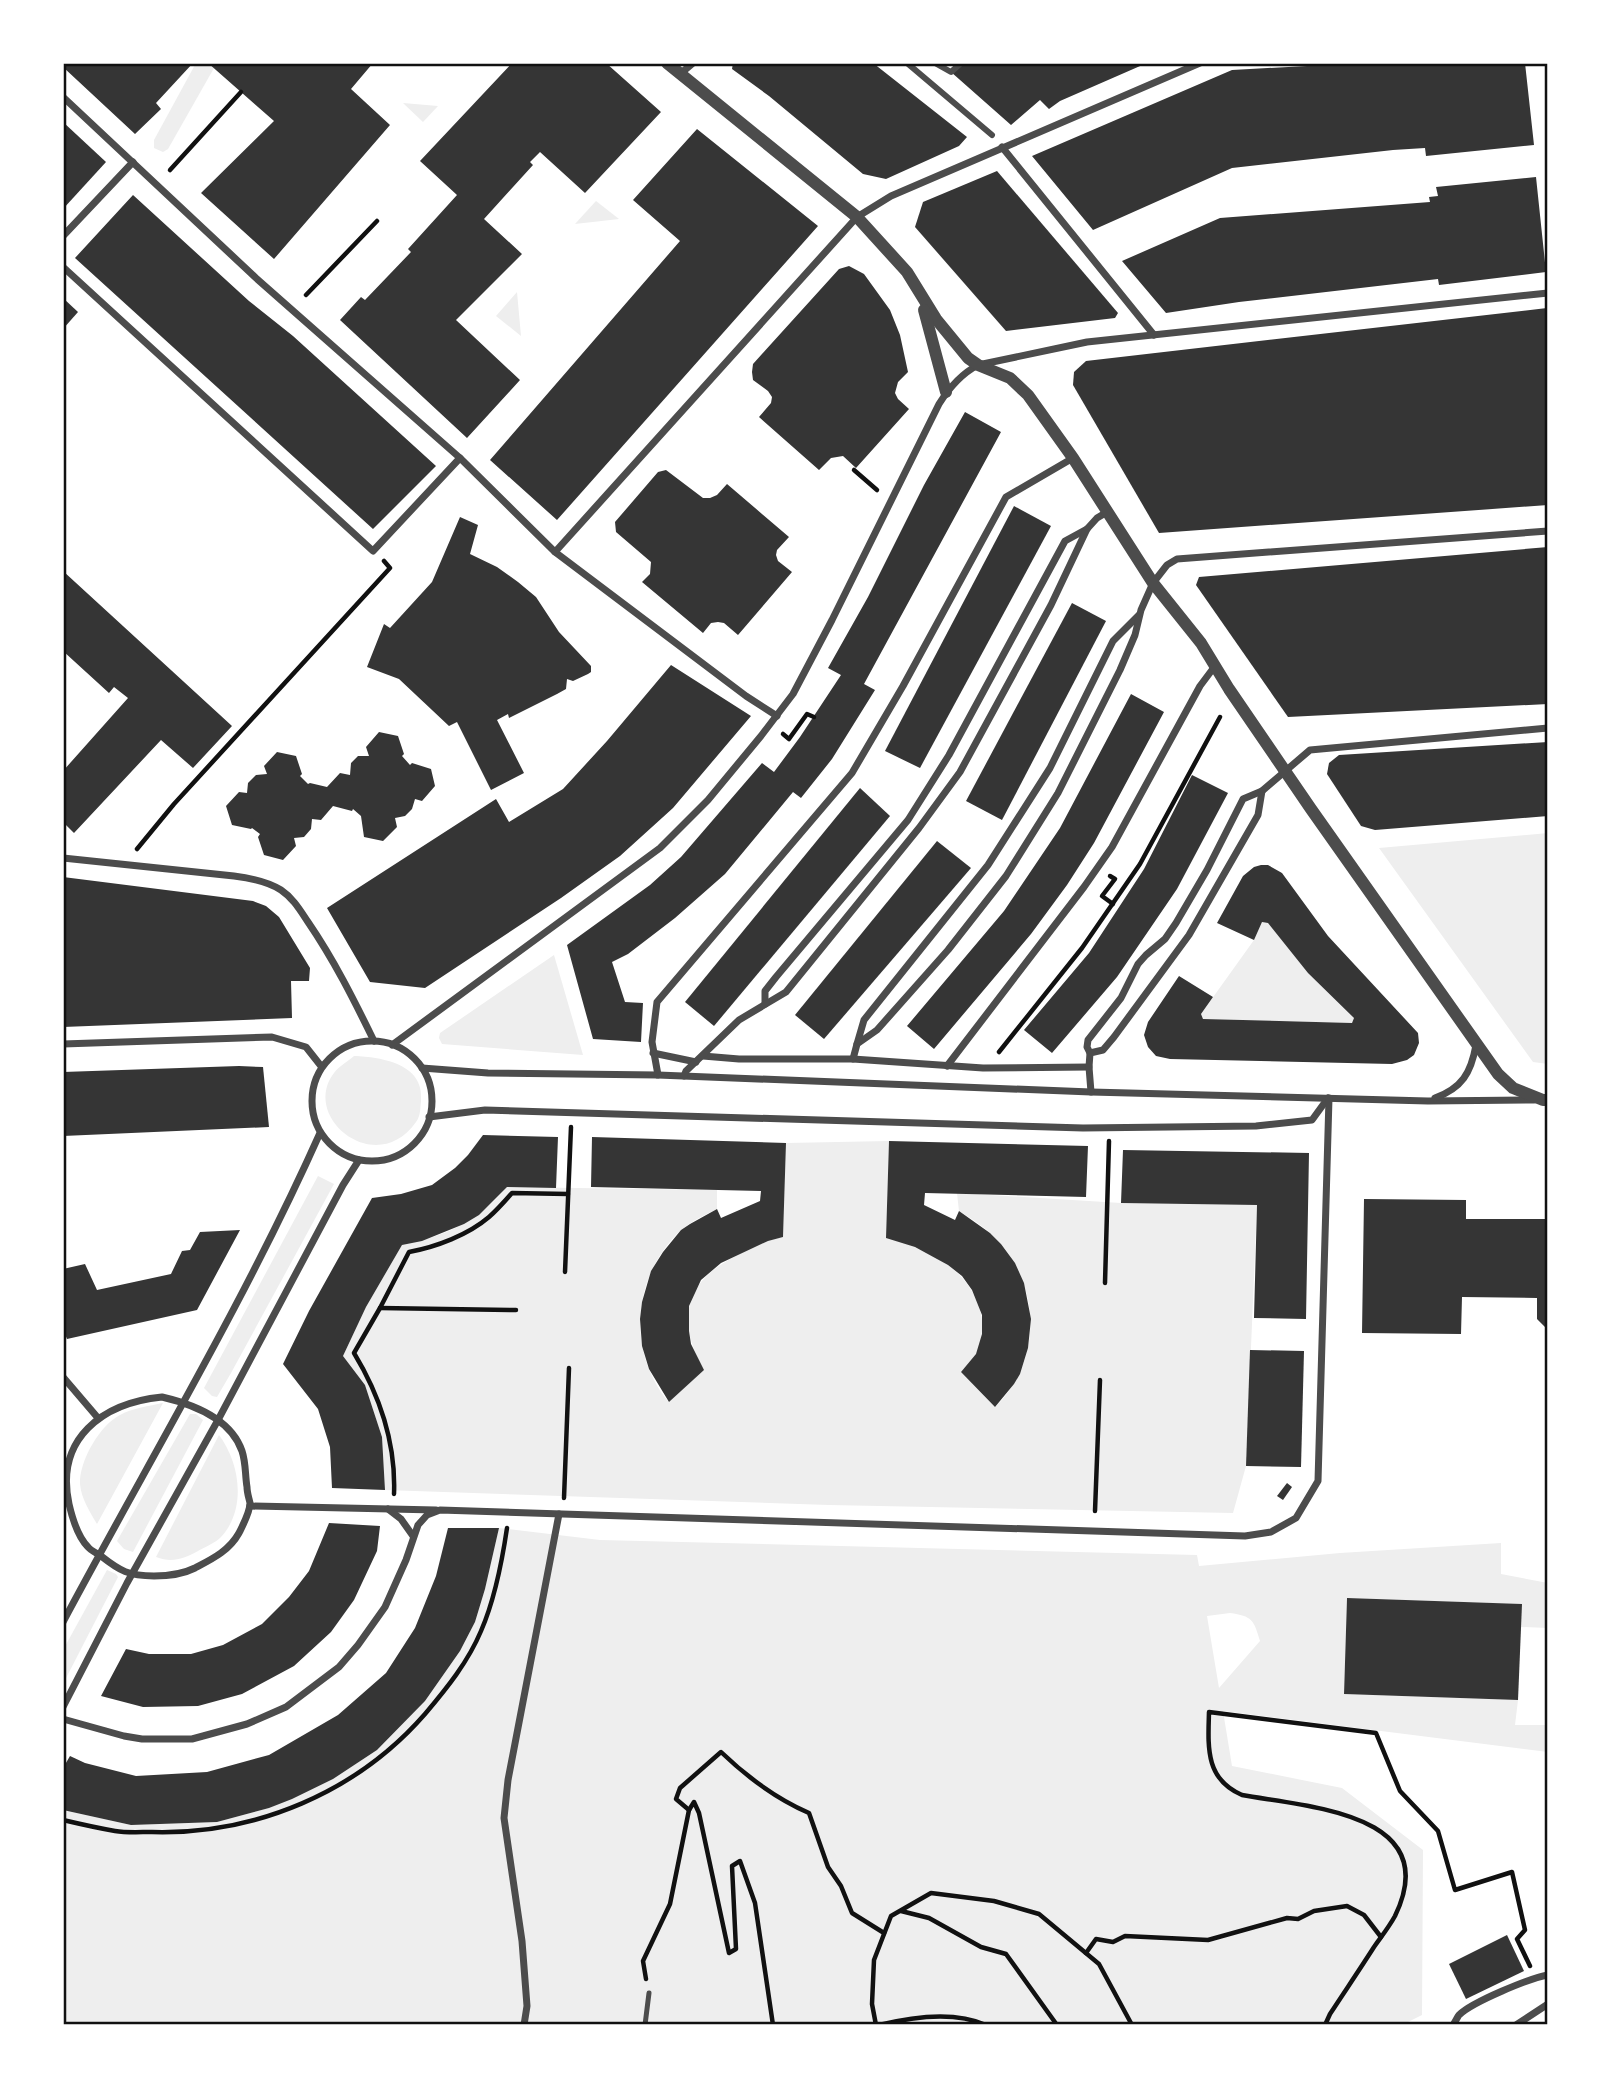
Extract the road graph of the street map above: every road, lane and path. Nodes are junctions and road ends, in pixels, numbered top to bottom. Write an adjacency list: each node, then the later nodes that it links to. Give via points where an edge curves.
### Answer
1 (667, 63): 7 (street)
2 (693, 63): 7 (street)
3 (907, 63): 10 (street)
4 (935, 63): 5 (street, via 951,72)
5 (961, 63)
6 (1200, 63): 11 (street)
7 (680, 74): 14 (street)
8 (241, 92): 13 (path)
9 (63, 97): 12 (street)
10 (992, 135)
11 (1002, 147): 14 (street, via 891,195); 21 (street)
12 (133, 162): 16 (street); 24 (street)
13 (170, 170)
14 (857, 217): 18 (street); 32 (street)
15 (377, 221): 20 (path)
16 (63, 236)
17 (63, 268): 31 (street)
18 (917, 289): 22 (street, via 951,340); 23 (street)
19 (1548, 293): 21 (street)
20 (306, 295)
21 (1154, 335): 22 (street, via 1087,342)
22 (978, 365): 23 (street); 25 (street, via 1010,378 1028,395)
23 (946, 392): 36 (street, via 832,620)
24 (460, 458): 31 (street); 32 (street)
25 (1073, 458): 28 (street); 51 (street, via 1006,497 852,773 657,1002)
26 (854, 470): 27 (path)
27 (877, 489)
28 (1107, 512): 29 (street); 33 (street)
29 (1087, 529): 45 (street, via 960,772 786,992); 45 (street, via 1065,541 949,755 908,820 765,991)
30 (1548, 531): 33 (street, via 1177,559)
31 (373, 551): 43 (path, via 390,568)
32 (555, 552): 36 (street)
33 (1153, 583): 34 (street); 35 (street)
34 (1139, 615): 49 (street, via 1113,640 1050,768 988,865 864,1020); 49 (street, via 1121,670 1065,780 1006,876 948,950 877,1030)
35 (1215, 666): 41 (street); 58 (street, via 1112,847)
36 (777, 716): 50 (street, via 708,800 660,848)
37 (1220, 717): 52 (path, via 1140,864 1082,948)
38 (814, 718): 40 (path, via 807,713 789,739)
39 (1548, 728): 41 (street, via 1310,750)
40 (783, 734)
41 (1285, 770): 42 (street); 47 (street)
42 (1262, 791): 53 (street, via 1258,815 1189,935 1114,1037 1103,1050); 53 (street, via 1243,799 1176,923 1138,964 1121,998 1088,1040)
43 (137, 849)
44 (63, 858): 46 (street, via 234,876 279,888 323,943)
45 (765, 1004): 54 (street, via 739,1020)
46 (374, 1041): 50 (street); 57 (street, via 337,1052)
47 (1476, 1041): 65 (street, via 1513,1088); 66 (street, via 1467,1075 1451,1092)
48 (63, 1044): 57 (street, via 272,1037 306,1047)
49 (857, 1044): 55 (street)
50 (392, 1045): 59 (street)
51 (653, 1053): 56 (street); 61 (street)
52 (999, 1053)
53 (1090, 1053): 60 (street)
54 (703, 1056): 55 (street); 56 (street)
55 (853, 1059): 58 (street)
56 (696, 1062): 62 (street)
57 (321, 1066): 69 (street, via 312,1099)
58 (947, 1066): 60 (street)
59 (422, 1068): 61 (street); 67 (street, via 432,1096)
60 (1089, 1068): 63 (street)
61 (658, 1075): 62 (street)
62 (684, 1076): 63 (street)
63 (1090, 1092): 64 (street)
64 (1329, 1098): 66 (street); 67 (street, via 1312,1121 1256,1126 1083,1128 485,1110); 89 (street, via 1318,1481 1296,1518 1271,1532 1245,1536 1084,1532)
65 (1546, 1100): 66 (street)
66 (1428, 1101)
67 (429, 1117): 71 (street, via 422,1134 395,1157)
68 (571, 1122): 72 (path)
69 (320, 1133): 71 (street, via 337,1150); 80 (street)
70 (1109, 1140): 74 (path)
71 (359, 1160): 82 (street)
72 (568, 1194): 73 (path); 75 (path, via 512,1193 488,1218 465,1232 409,1252)
73 (565, 1272)
74 (1105, 1283)
75 (380, 1308): 76 (path); 83 (path, via 354,1353 376,1394 389,1437)
76 (516, 1310)
77 (569, 1368): 84 (path)
78 (63, 1377): 81 (street)
79 (1101, 1380): 88 (path)
80 (184, 1402): 81 (street, via 141,1399); 82 (street); 92 (street)
81 (99, 1418): 92 (street, via 79,1438 68,1460 65,1487 81,1535)
82 (218, 1420): 85 (street, via 241,1449); 93 (street)
83 (394, 1494)
84 (564, 1499)
85 (250, 1506): 86 (street); 93 (street, via 232,1545 213,1559 170,1576)
86 (386, 1508): 87 (street); 91 (street)
87 (440, 1510): 89 (street); 91 (street, via 427,1515)
88 (1095, 1511)
89 (559, 1514): 107 (street, via 504,1818 522,1941)
90 (508, 1527): 98 (path, via 502,1564 481,1630 453,1681 405,1737 344,1783 289,1809 219,1829 117,1832)
91 (413, 1536): 96 (street, via 385,1607 359,1645 286,1707 247,1724 192,1739 142,1739)
92 (99, 1555): 93 (street); 94 (street)
93 (132, 1575): 95 (street)
94 (63, 1622)
95 (63, 1707)
96 (63, 1719)
97 (689, 1810): 100 (path, via 676,1800 680,1788 721,1752 783,1802 810,1814 828,1867 852,1913); 105 (path, via 670,1904 643,1961); 109 (path, via 694,1802 729,1953 736,1949 732,1867 740,1861 755,1903)
98 (63, 1820)
99 (900, 1911): 100 (path, via 891,1916); 102 (path, via 931,1893 994,1901 1038,1914); 112 (path, via 929,1918 981,1947 1006,1954)
100 (884, 1933): 110 (path, via 874,1960 873,2004)
101 (1381, 1937): 102 (path, via 1364,1915 1348,1906 1208,1940 1125,1936 1096,1940); 103 (path, via 1395,1915 1407,1878 1403,1857 1391,1839 1344,1814 1229,1789 1212,1762 1209,1712 1376,1733 1400,1791 1438,1831 1455,1890 1512,1872 1525,1930 1517,1939); 114 (path)
102 (1086, 1953): 113 (path, via 1099,1964)
103 (1529, 1963)
104 (1548, 1975): 115 (street, via 1480,2003)
105 (649, 1993): 108 (lane)
106 (1548, 2004): 116 (street)
107 (524, 2025)
108 (645, 2025)
109 (773, 2025)
110 (878, 2025): 111 (path, via 942,2017)
111 (986, 2025)
112 (1057, 2025)
113 (1132, 2025)
114 (1325, 2025)
115 (1453, 2025)
116 (1516, 2025)

